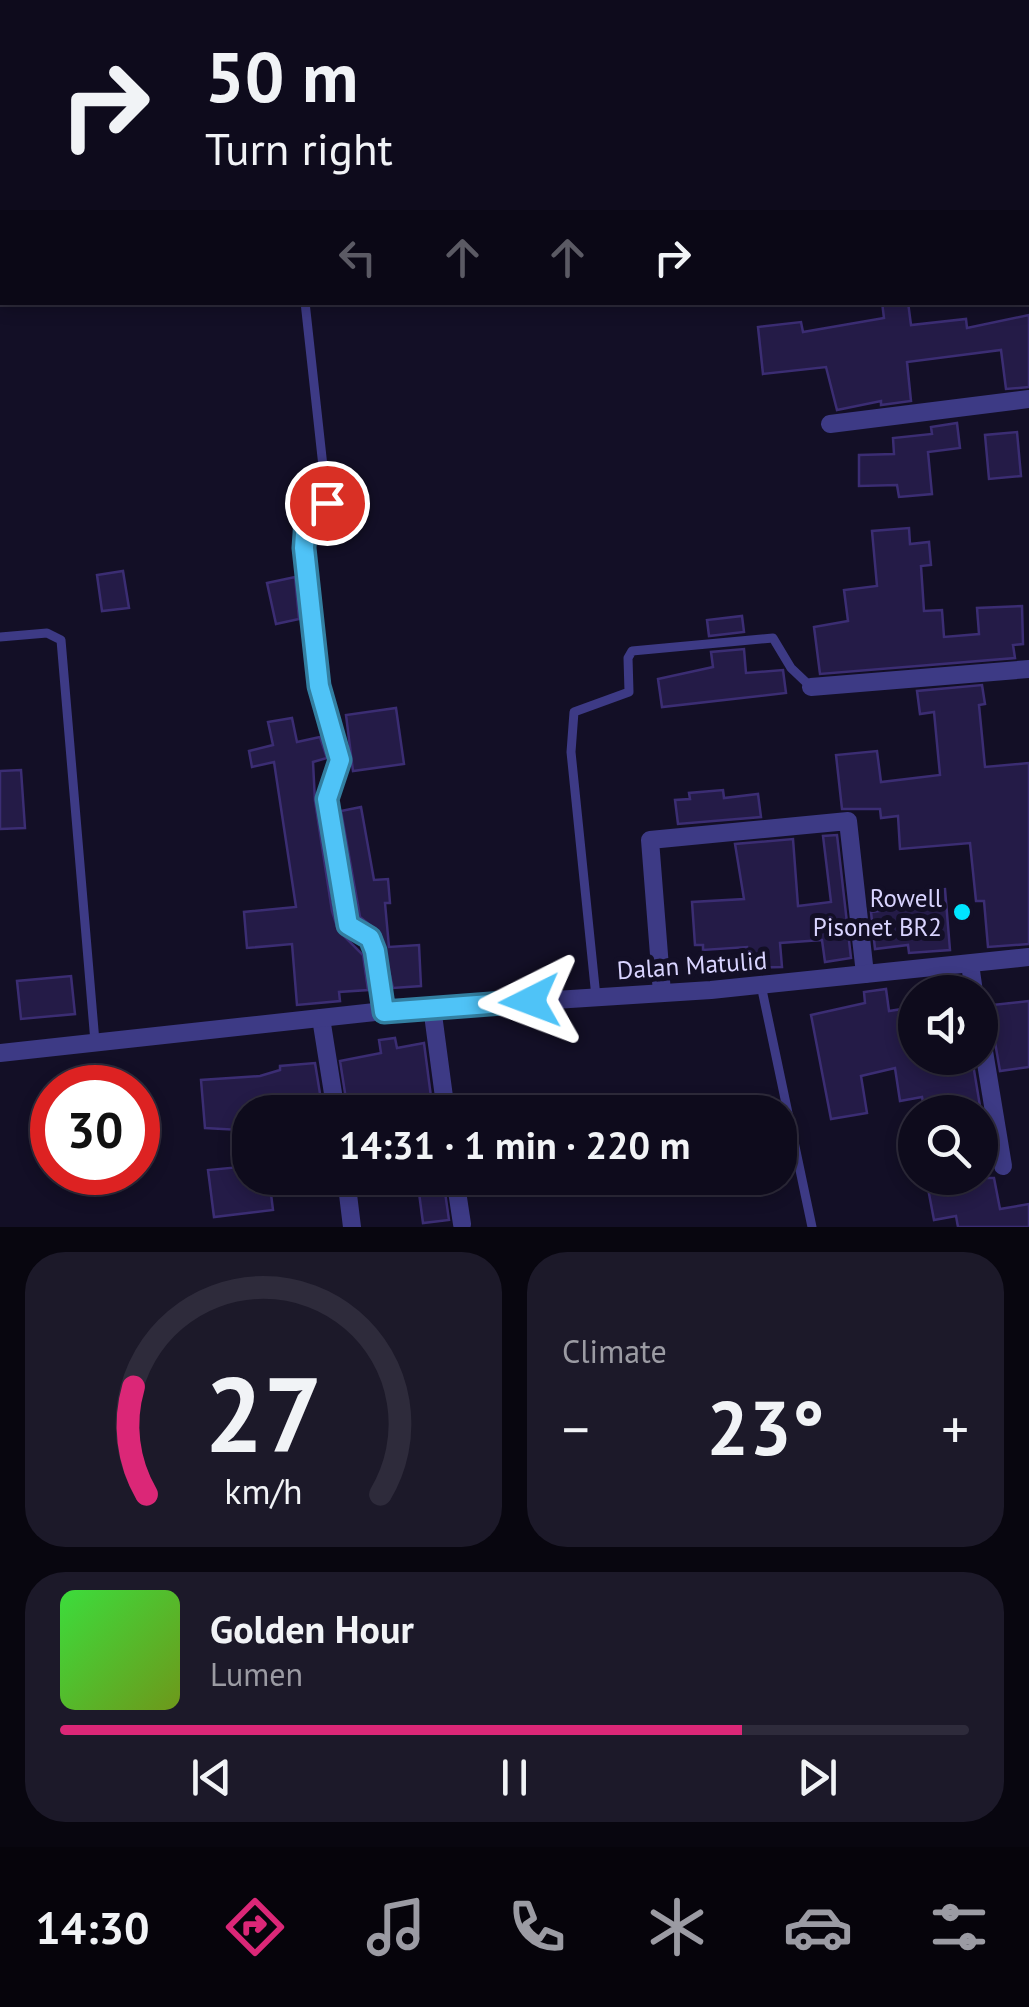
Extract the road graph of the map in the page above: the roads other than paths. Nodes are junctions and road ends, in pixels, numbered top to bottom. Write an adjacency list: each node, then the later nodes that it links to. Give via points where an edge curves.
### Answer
1 (305, 305): 4 (lane, via 327,503 306,519)
2 (1029, 399): 3 (street)
3 (830, 424)
4 (304, 548): 16 (street, via 319,686 340,760 327,799 344,909 348,925 370,938)
5 (0, 636): 18 (lane, via 46,633 60,640)
6 (1029, 669): 7 (street)
7 (812, 687): 14 (lane, via 773,638 632,651 629,692 574,712 571,752)
8 (1029, 957): 9 (street, Dalan Matulid)
9 (970, 964): 10 (street, Dalan Matulid); 11 (street)
10 (865, 974): 12 (street, Dalan Matulid); 13 (street, via 848,822 808,825 650,840)
11 (972, 975)
12 (761, 985): 13 (street, Dalan Matulid); 28 (lane)
13 (662, 993): 14 (street, Dalan Matulid)
14 (596, 997): 15 (street, Dalan Matulid)
15 (432, 1007): 16 (street, Dalan Matulid); 22 (street)
16 (384, 1012): 17 (street, Dalan Matulid)
17 (321, 1018): 18 (street, Dalan Matulid); 21 (street)
18 (95, 1042): 19 (street, Dalan Matulid)
19 (0, 1054)
20 (988, 1075): 23 (street)
21 (333, 1095)
22 (444, 1095)
23 (1003, 1166)
24 (348, 1195): 27 (street)
25 (458, 1195): 26 (street)
26 (462, 1224)
27 (352, 1227)
28 (812, 1227)

